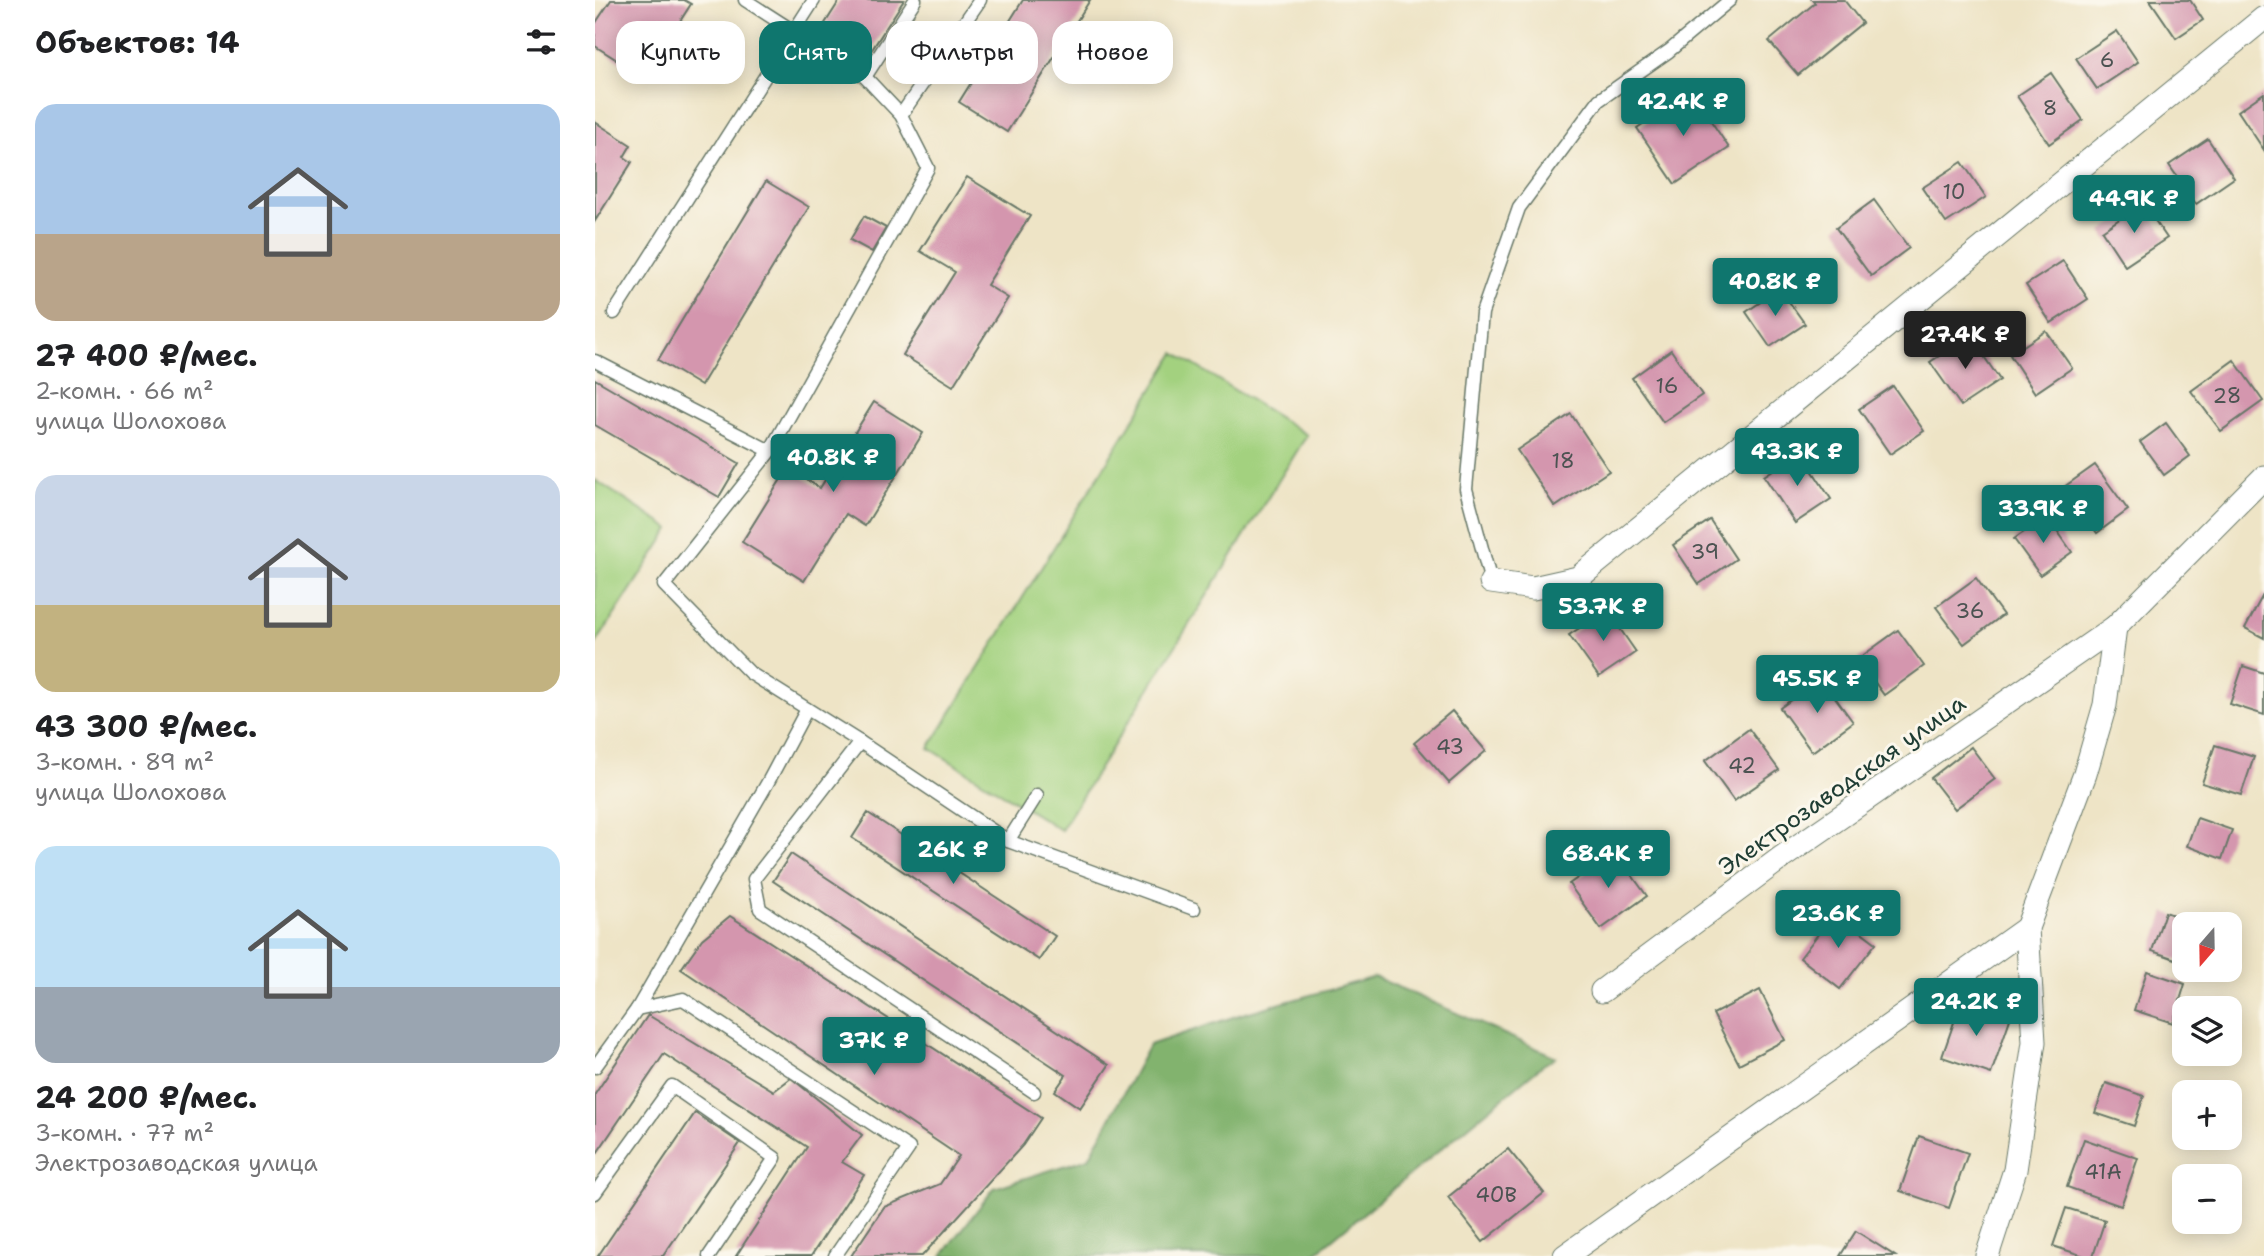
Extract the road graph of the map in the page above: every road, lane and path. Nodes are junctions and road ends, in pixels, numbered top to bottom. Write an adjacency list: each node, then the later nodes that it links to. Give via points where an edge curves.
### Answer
1 (745, 0): 7 (lane)
2 (814, 0): 8 (lane)
3 (915, 0): 9 (lane)
4 (980, 0): 12 (lane)
5 (1730, 0): 17 (lane, via 1669,51 1599,100 1519,208 1482,313 1466,489)
6 (2264, 18): 17 (street, via 1578,578 1533,588)
7 (777, 21)
8 (801, 21)
9 (872, 66)
10 (761, 84): 13 (lane)
11 (872, 84): 12 (lane)
12 (901, 115): 15 (lane, via 928,168)
13 (614, 313)
14 (595, 360): 15 (lane)
15 (770, 452): 19 (lane, via 664,585 750,673)
16 (2264, 477): 18 (street, Электрозаводская улица)
17 (1491, 583)
18 (2115, 626): 24 (street, via 2105,705 2085,774); 25 (street, Электрозаводская улица, via 1781,858)
19 (807, 709): 20 (lane); 26 (lane)
20 (860, 742): 22 (lane); 28 (lane, via 754,879 760,909)
21 (1037, 795): 22 (lane)
22 (1008, 841): 23 (lane)
23 (1195, 909)
24 (2027, 928): 32 (street); 33 (street, via 2034,1042 2015,1170)
25 (1602, 991)
26 (638, 1009): 27 (lane); 31 (lane, via 683,999 909,1148)
27 (595, 1067)
28 (1034, 1092)
29 (595, 1193): 30 (lane, via 672,1086 775,1158)
30 (709, 1256)
31 (835, 1256)
32 (1565, 1256)
33 (1987, 1256)

